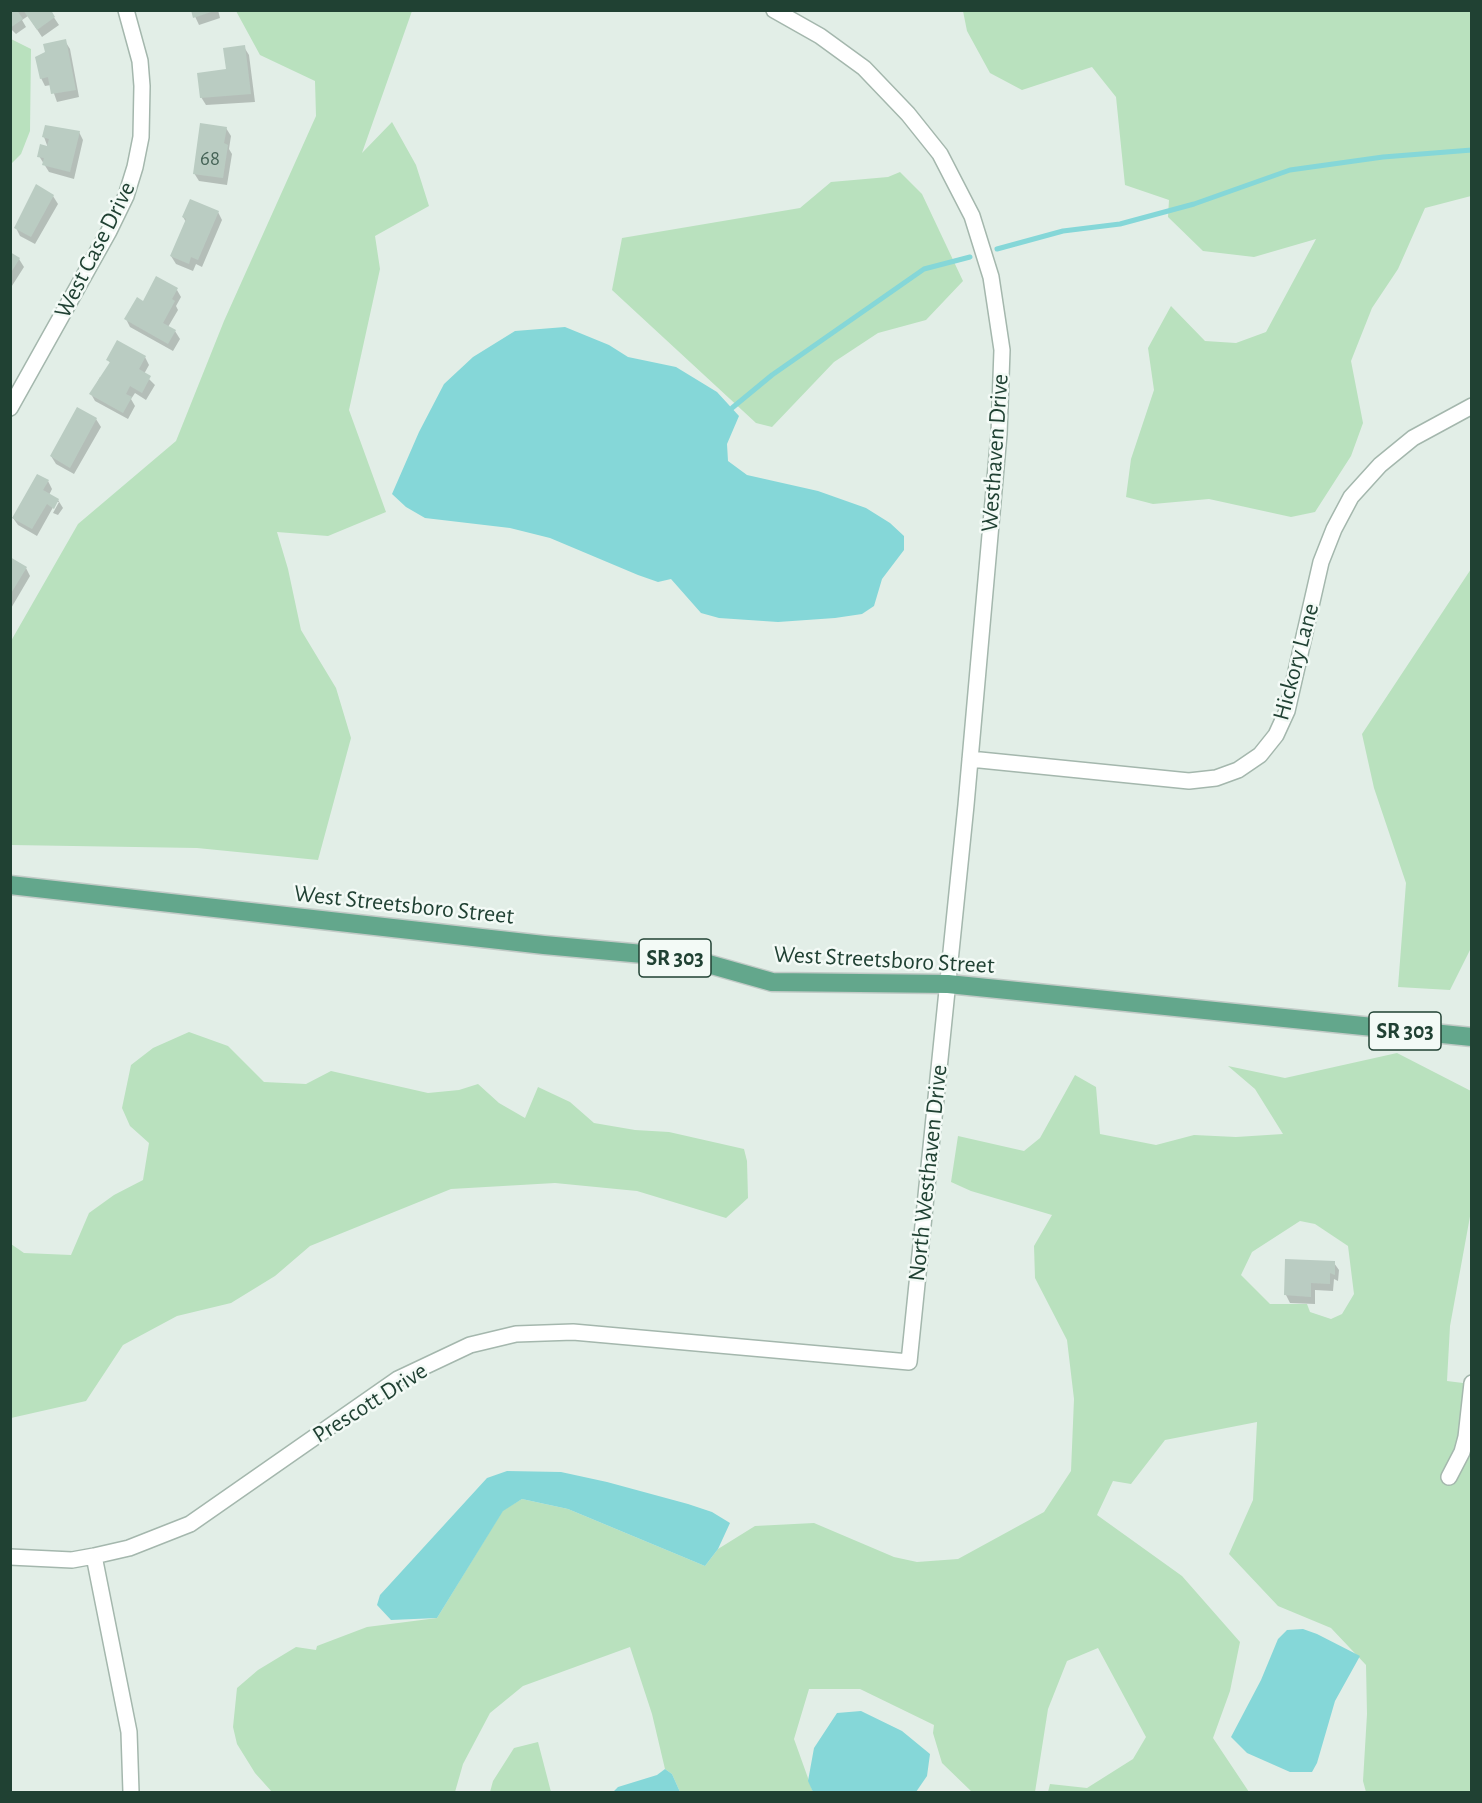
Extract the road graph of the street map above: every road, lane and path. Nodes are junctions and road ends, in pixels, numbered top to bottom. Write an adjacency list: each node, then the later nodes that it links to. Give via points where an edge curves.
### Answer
1 (126, 10): 4 (street, West Case Drive, via 140,61 142,86 141,136 135,166 109,231)
2 (774, 10): 5 (street, Westhaven Drive, via 847,53 908,114 940,154 957,184 972,216 991,277 1002,350 1001,398)
3 (1472, 406): 5 (street, Hickory Lane, via 1413,438 1380,465 1352,497 1321,562 1287,711 1276,735 1260,755 1216,778 1189,781)
4 (10, 408)
5 (970, 759): 7 (street, Westhaven Drive)
6 (10, 885): 7 (main road, West Streetsboro Street / SR 303, via 687,958 772,982)
7 (948, 984): 8 (main road, West Streetsboro Street / SR 303); 9 (street, North Westhaven Drive)
8 (1472, 1037)
9 (909, 1362): 12 (street, Prescott Drive, via 573,1332 516,1334 470,1345 398,1379 190,1524 129,1548)
10 (1472, 1383): 11 (street, via 1466,1437)
11 (1449, 1477)
12 (94, 1556): 13 (street, Prescott Drive, via 72,1560); 14 (street, via 129,1732)
13 (10, 1557)
14 (130, 1792)

